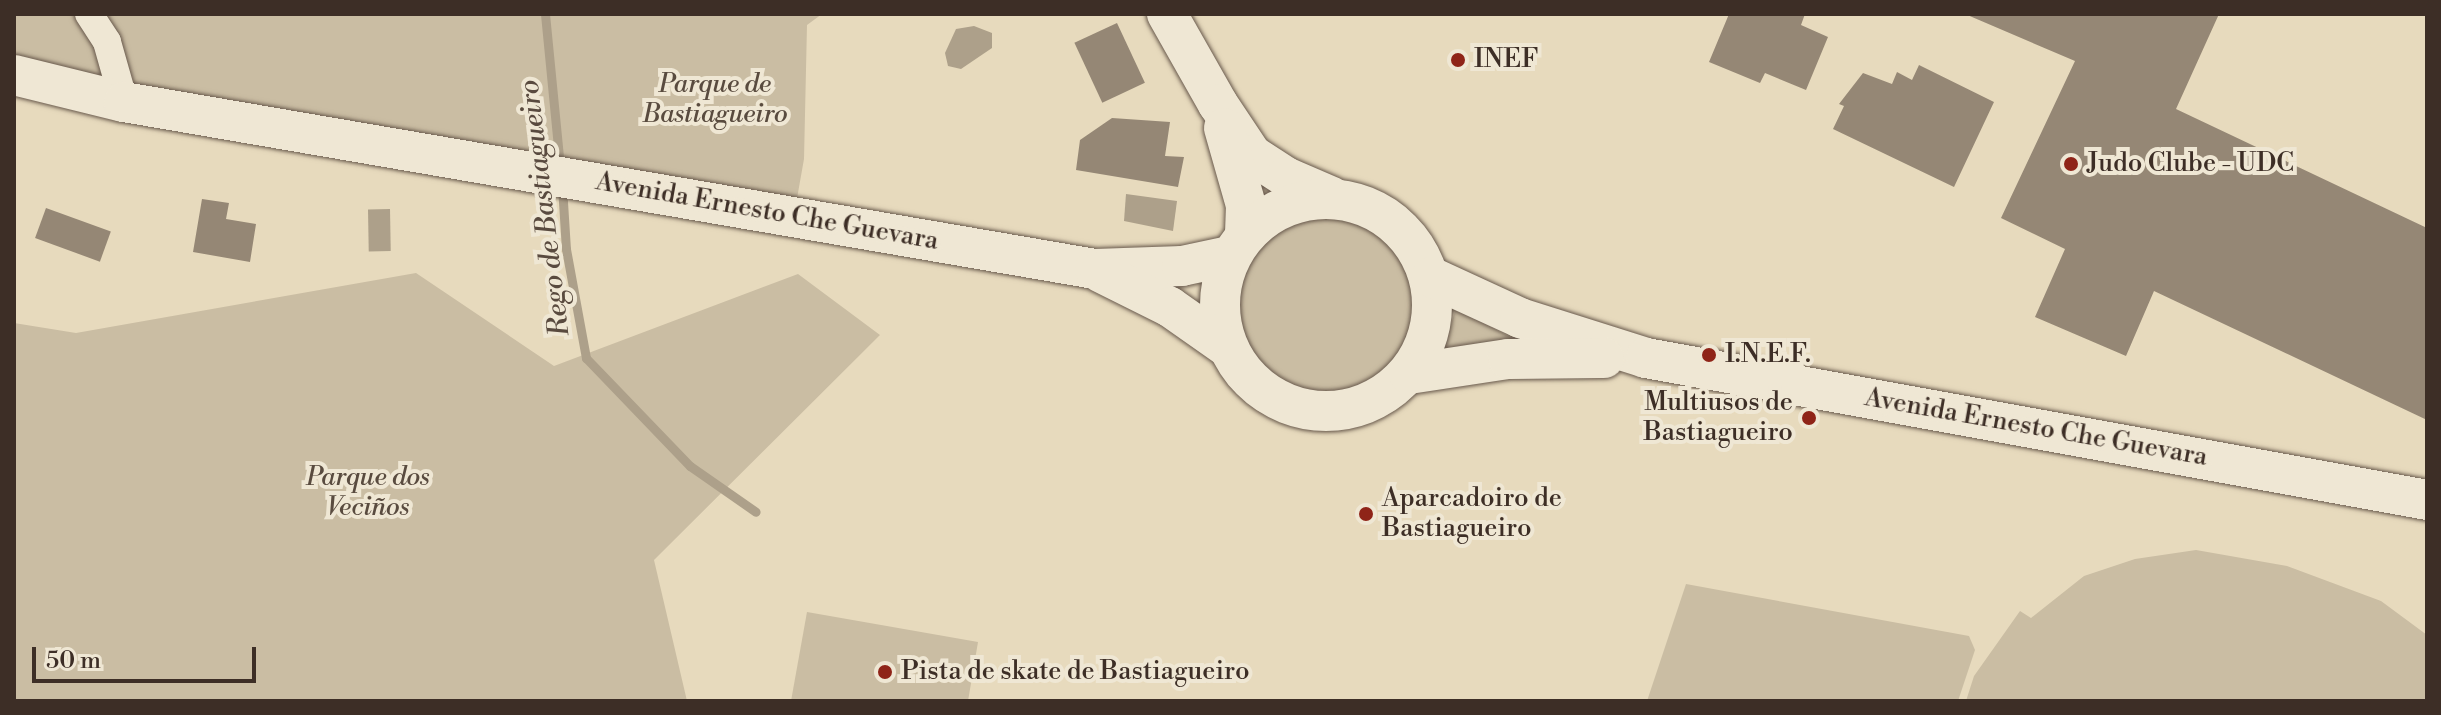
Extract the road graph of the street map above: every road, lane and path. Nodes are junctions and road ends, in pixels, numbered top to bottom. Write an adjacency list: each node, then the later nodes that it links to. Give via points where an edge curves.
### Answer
1 (89, 14): 4 (street, via 107,42)
2 (1167, 14): 5 (main road)
3 (14, 75): 4 (main road, Avenida Ernesto Che Guevara)
4 (124, 102): 8 (main road, Avenida Ernesto Che Guevara)
5 (1218, 104): 6 (main road, via 1252,155); 7 (main road, via 1246,205)
6 (1332, 197): 7 (main road, via 1273,211); 9 (main road, via 1383,213 1417,246)
7 (1237, 245): 8 (main road, Avenida Ernesto Che Guevara, via 1182,266); 10 (main road, via 1218,306)
8 (1095, 269): 10 (main road, Avenida Ernesto Che Guevara, via 1170,307)
9 (1431, 277): 11 (main road, Avenida Ernesto Che Guevara, via 1520,318); 12 (main road, via 1431,331)
10 (1227, 347): 12 (main road, via 1245,376 1292,407 1333,415)
11 (1646, 358): 12 (main road, Avenida Ernesto Che Guevara, via 1508,359); 13 (main road, Avenida Ernesto Che Guevara)
12 (1409, 374)
13 (2427, 500)

